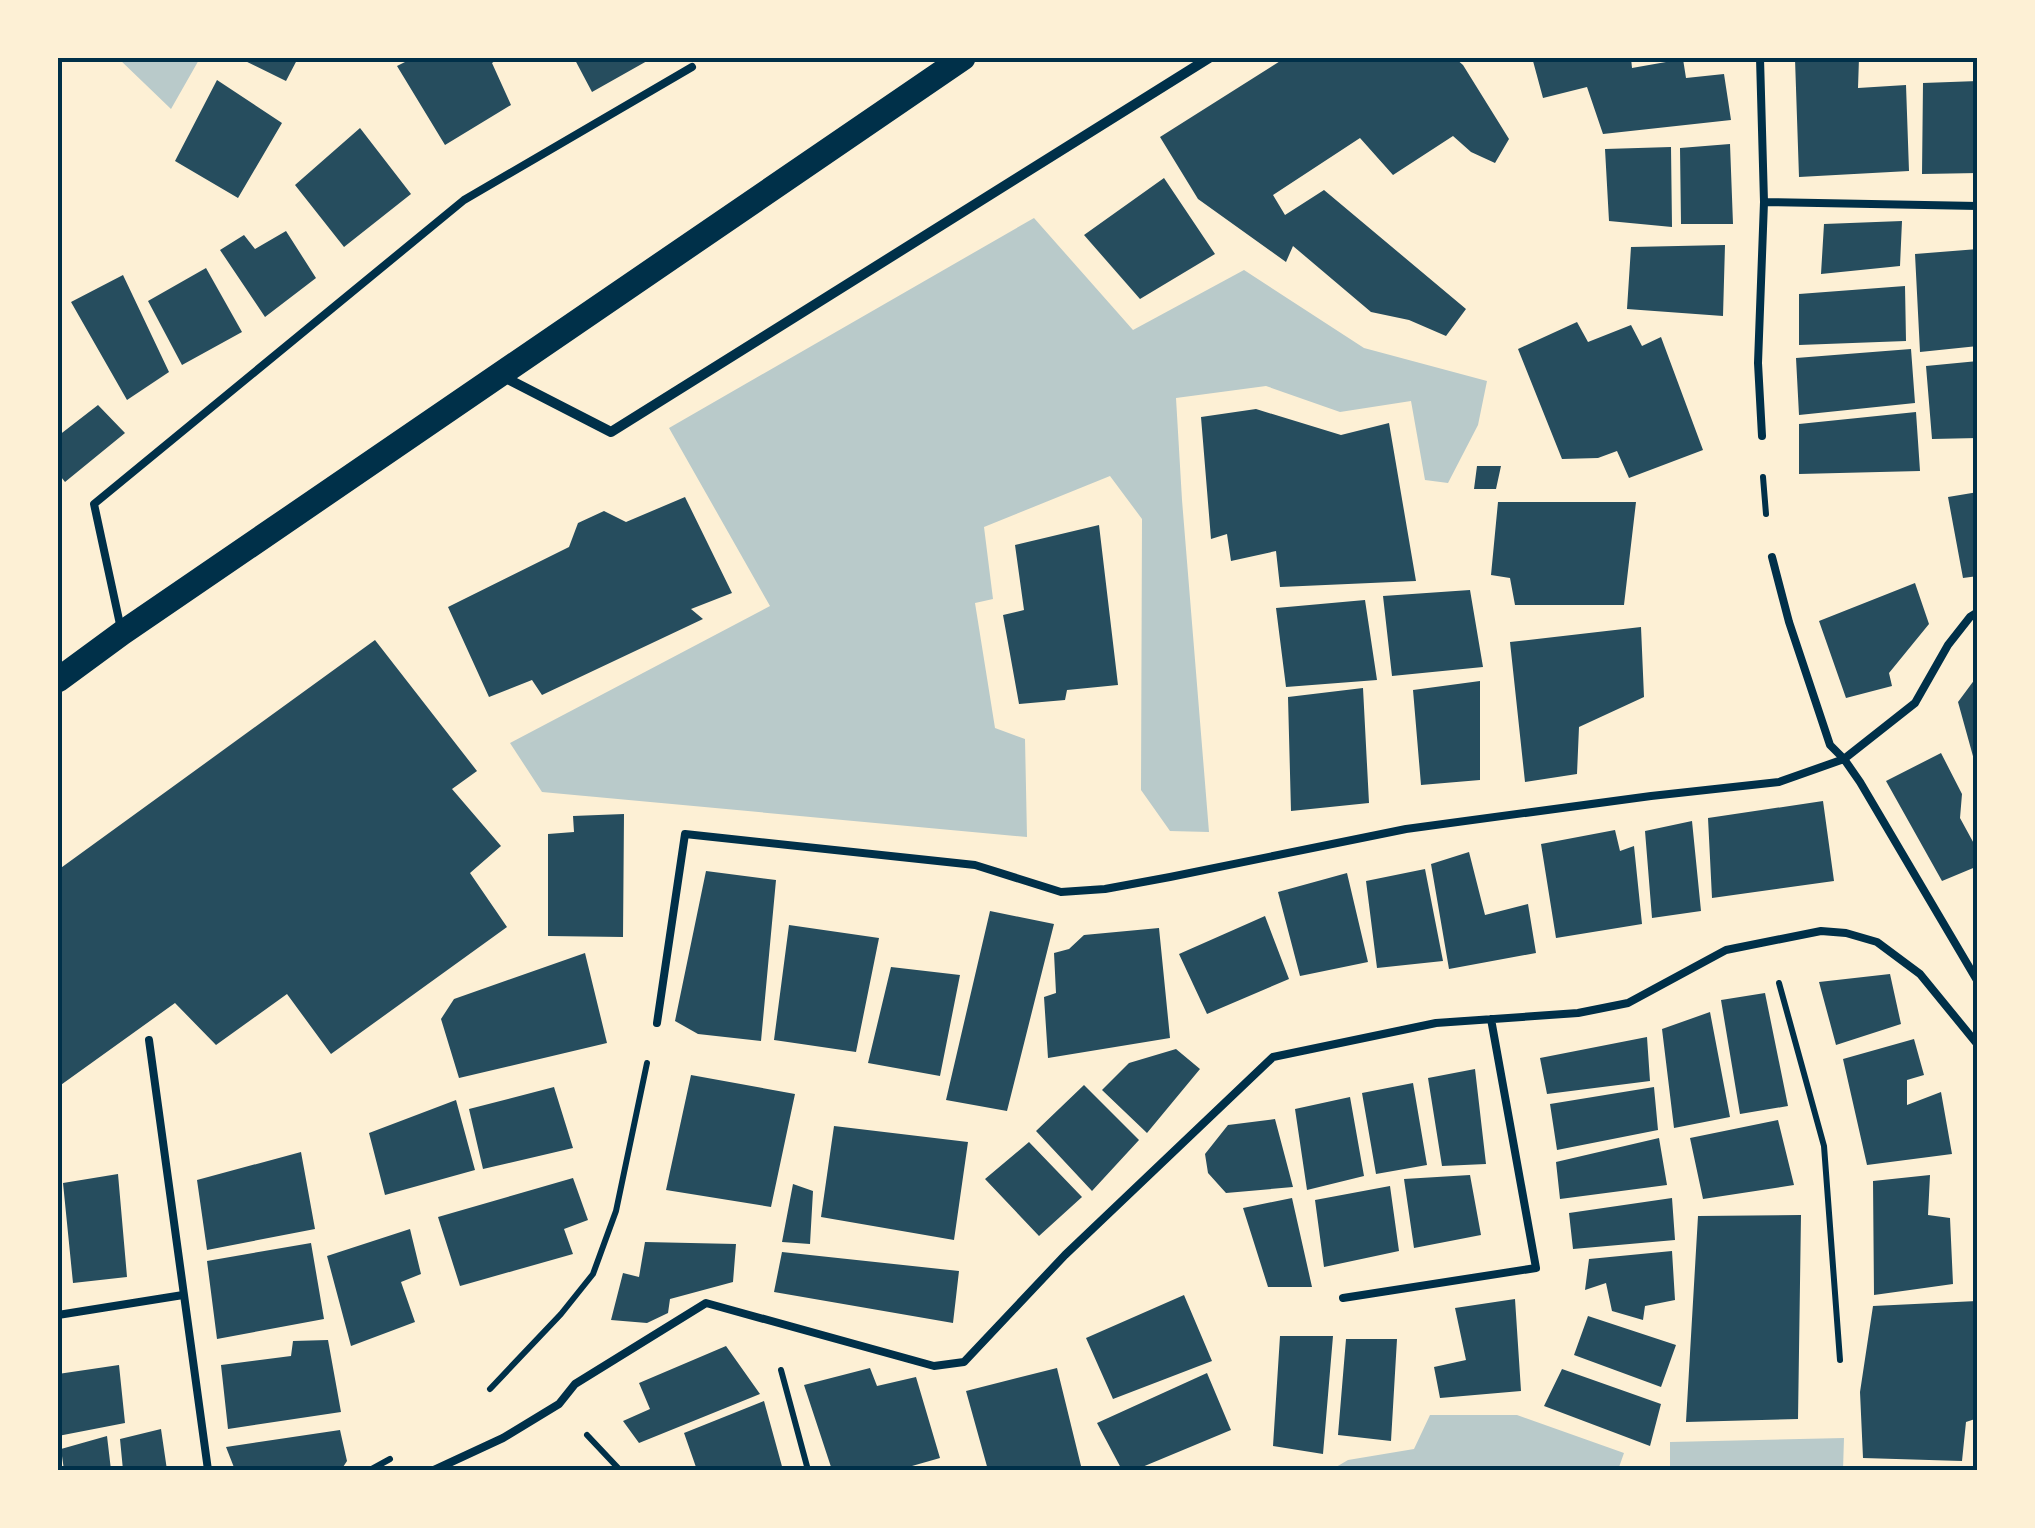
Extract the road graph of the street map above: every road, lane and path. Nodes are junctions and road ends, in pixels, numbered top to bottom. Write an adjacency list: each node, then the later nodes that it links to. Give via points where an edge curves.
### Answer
1 (963, 58): 7 (main road)
2 (1209, 58): 7 (street, via 611,432)
3 (1760, 58): 5 (lane)
4 (692, 67): 11 (lane, via 464,200 94,504)
5 (1764, 202): 6 (lane); 8 (lane)
6 (1978, 206)
7 (500, 374): 11 (main road)
8 (1762, 436): 9 (path)
9 (1772, 556): 13 (lane, via 1830,745)
10 (1978, 612): 13 (lane, via 1948,645 1916,703)
11 (122, 633): 12 (main road)
12 (58, 680)
13 (1844, 759): 15 (lane); 17 (lane, via 1779,782 1406,828 1062,892 975,865 685,834)
14 (1767, 942): 16 (lane, via 1726,950 1628,1003); 19 (lane, via 1821,931 1877,942 1920,974); 24 (path, via 1824,1146)
15 (1978, 982)
16 (1491, 1019): 21 (lane, via 1536,1268); 23 (lane, via 1436,1023 1273,1057 1065,1255 964,1362 934,1366)
17 (657, 1023): 25 (path, via 616,1211 593,1274)
18 (148, 1040): 20 (lane)
19 (1978, 1045)
20 (183, 1295): 22 (lane); 27 (lane)
21 (1343, 1298)
22 (58, 1315)
23 (767, 1320): 29 (lane, via 706,1303 575,1384 559,1404); 30 (path)
24 (1840, 1360)
25 (486, 1392)
26 (400, 1452): 28 (path)
27 (208, 1470)
28 (370, 1470)
29 (434, 1470)
30 (808, 1470)

